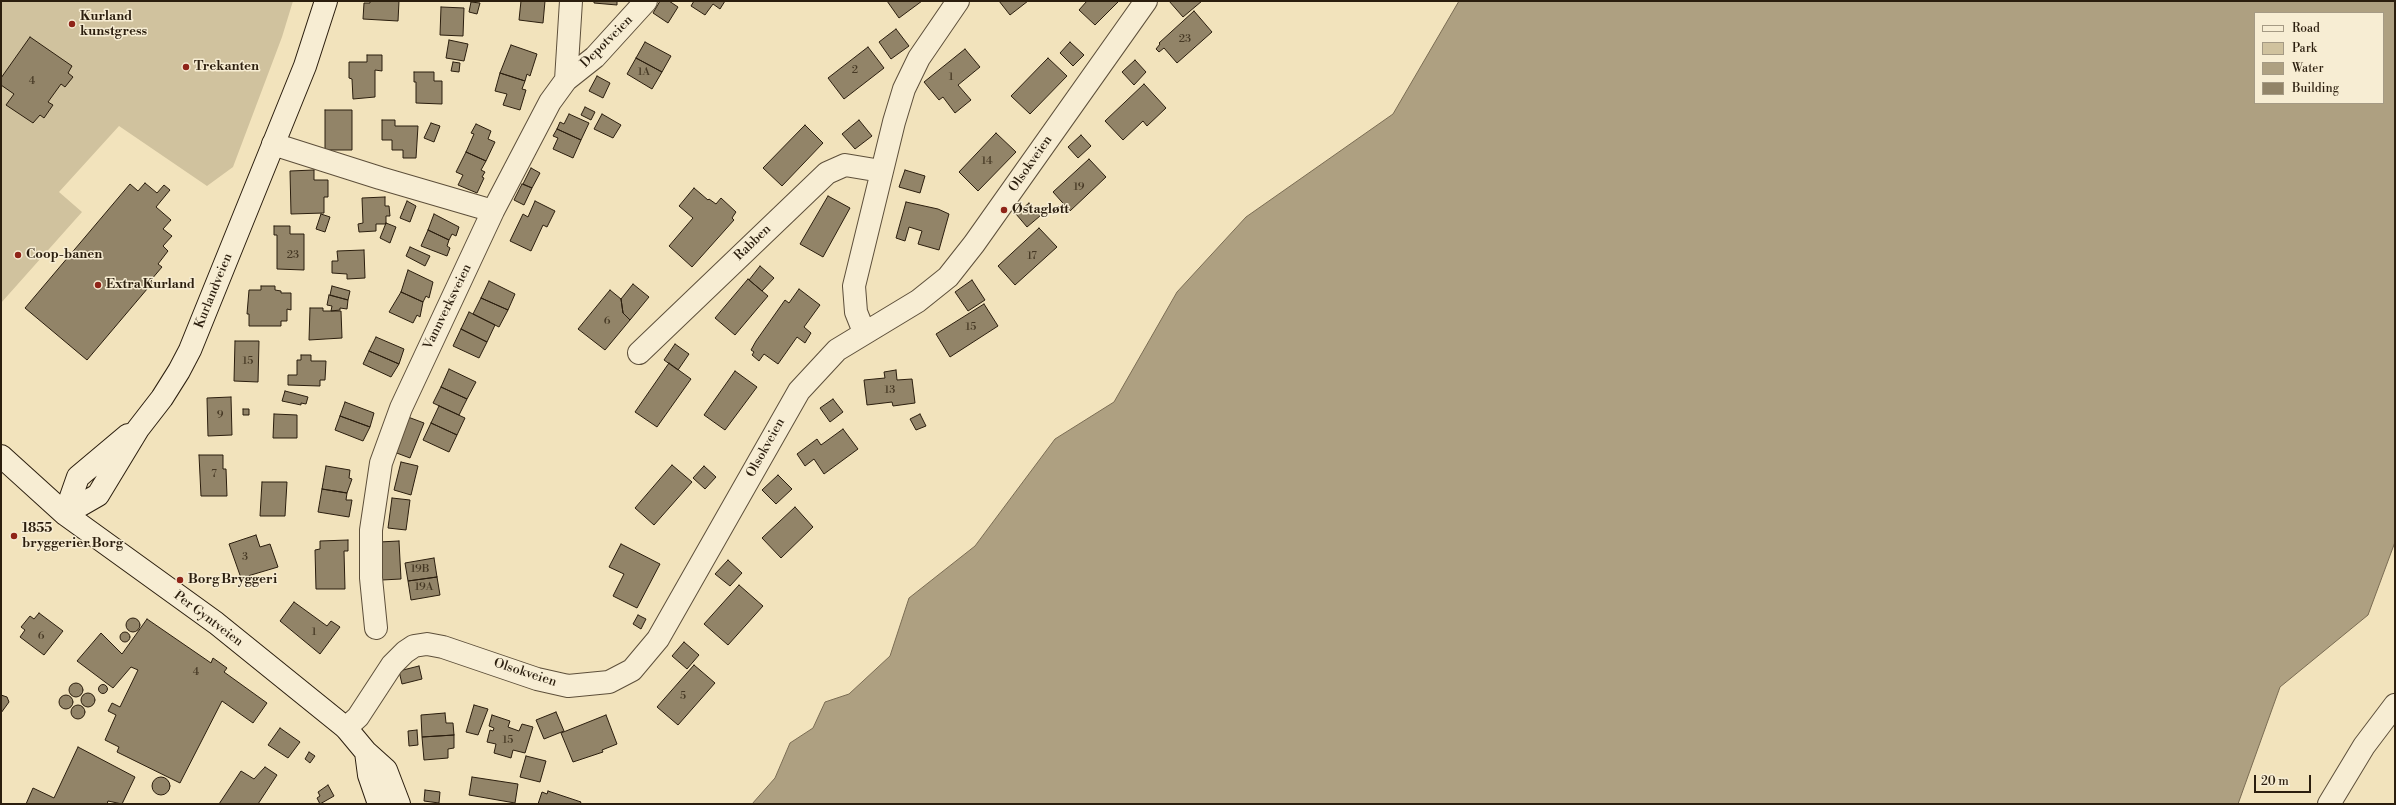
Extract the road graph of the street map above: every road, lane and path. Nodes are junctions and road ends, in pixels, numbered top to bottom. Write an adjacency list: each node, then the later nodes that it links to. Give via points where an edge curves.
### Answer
1 (326, 1): 7 (street, Kurlandveien, via 305,66)
2 (571, 1): 6 (street)
3 (646, 1): 6 (street, Depotveien, via 594,57)
4 (958, 1): 8 (street, via 932,38 909,78)
5 (1146, 1): 10 (street, Olsokveien, via 948,277 918,301)
6 (566, 80): 9 (street, Vannverksveien, via 550,102)
7 (273, 144): 9 (street); 13 (street, Kurlandveien, via 190,350 162,398 138,429 117,443 78,477)
8 (881, 171): 10 (street, via 854,286 856,312); 11 (street, Rabben, via 845,165 827,173)
9 (493, 211): 14 (street, Vannverksveien, via 400,408 381,463 371,530 371,578)
10 (864, 332): 16 (street, Olsokveien, via 837,350 799,390 658,639 632,670 609,682 568,686 537,679 443,647 427,644 414,646 398,657 358,716)
11 (639, 353)
12 (1, 456): 13 (street, Per Gyntveien)
13 (65, 514): 16 (street, Per Gyntveien, via 216,623)
14 (376, 628)
15 (2395, 705): 20 (street, via 2364,746)
16 (346, 728): 17 (street)
17 (366, 752): 18 (street, via 369,775); 19 (street, via 386,770)
18 (379, 804)
19 (399, 804)
20 (2329, 804)

